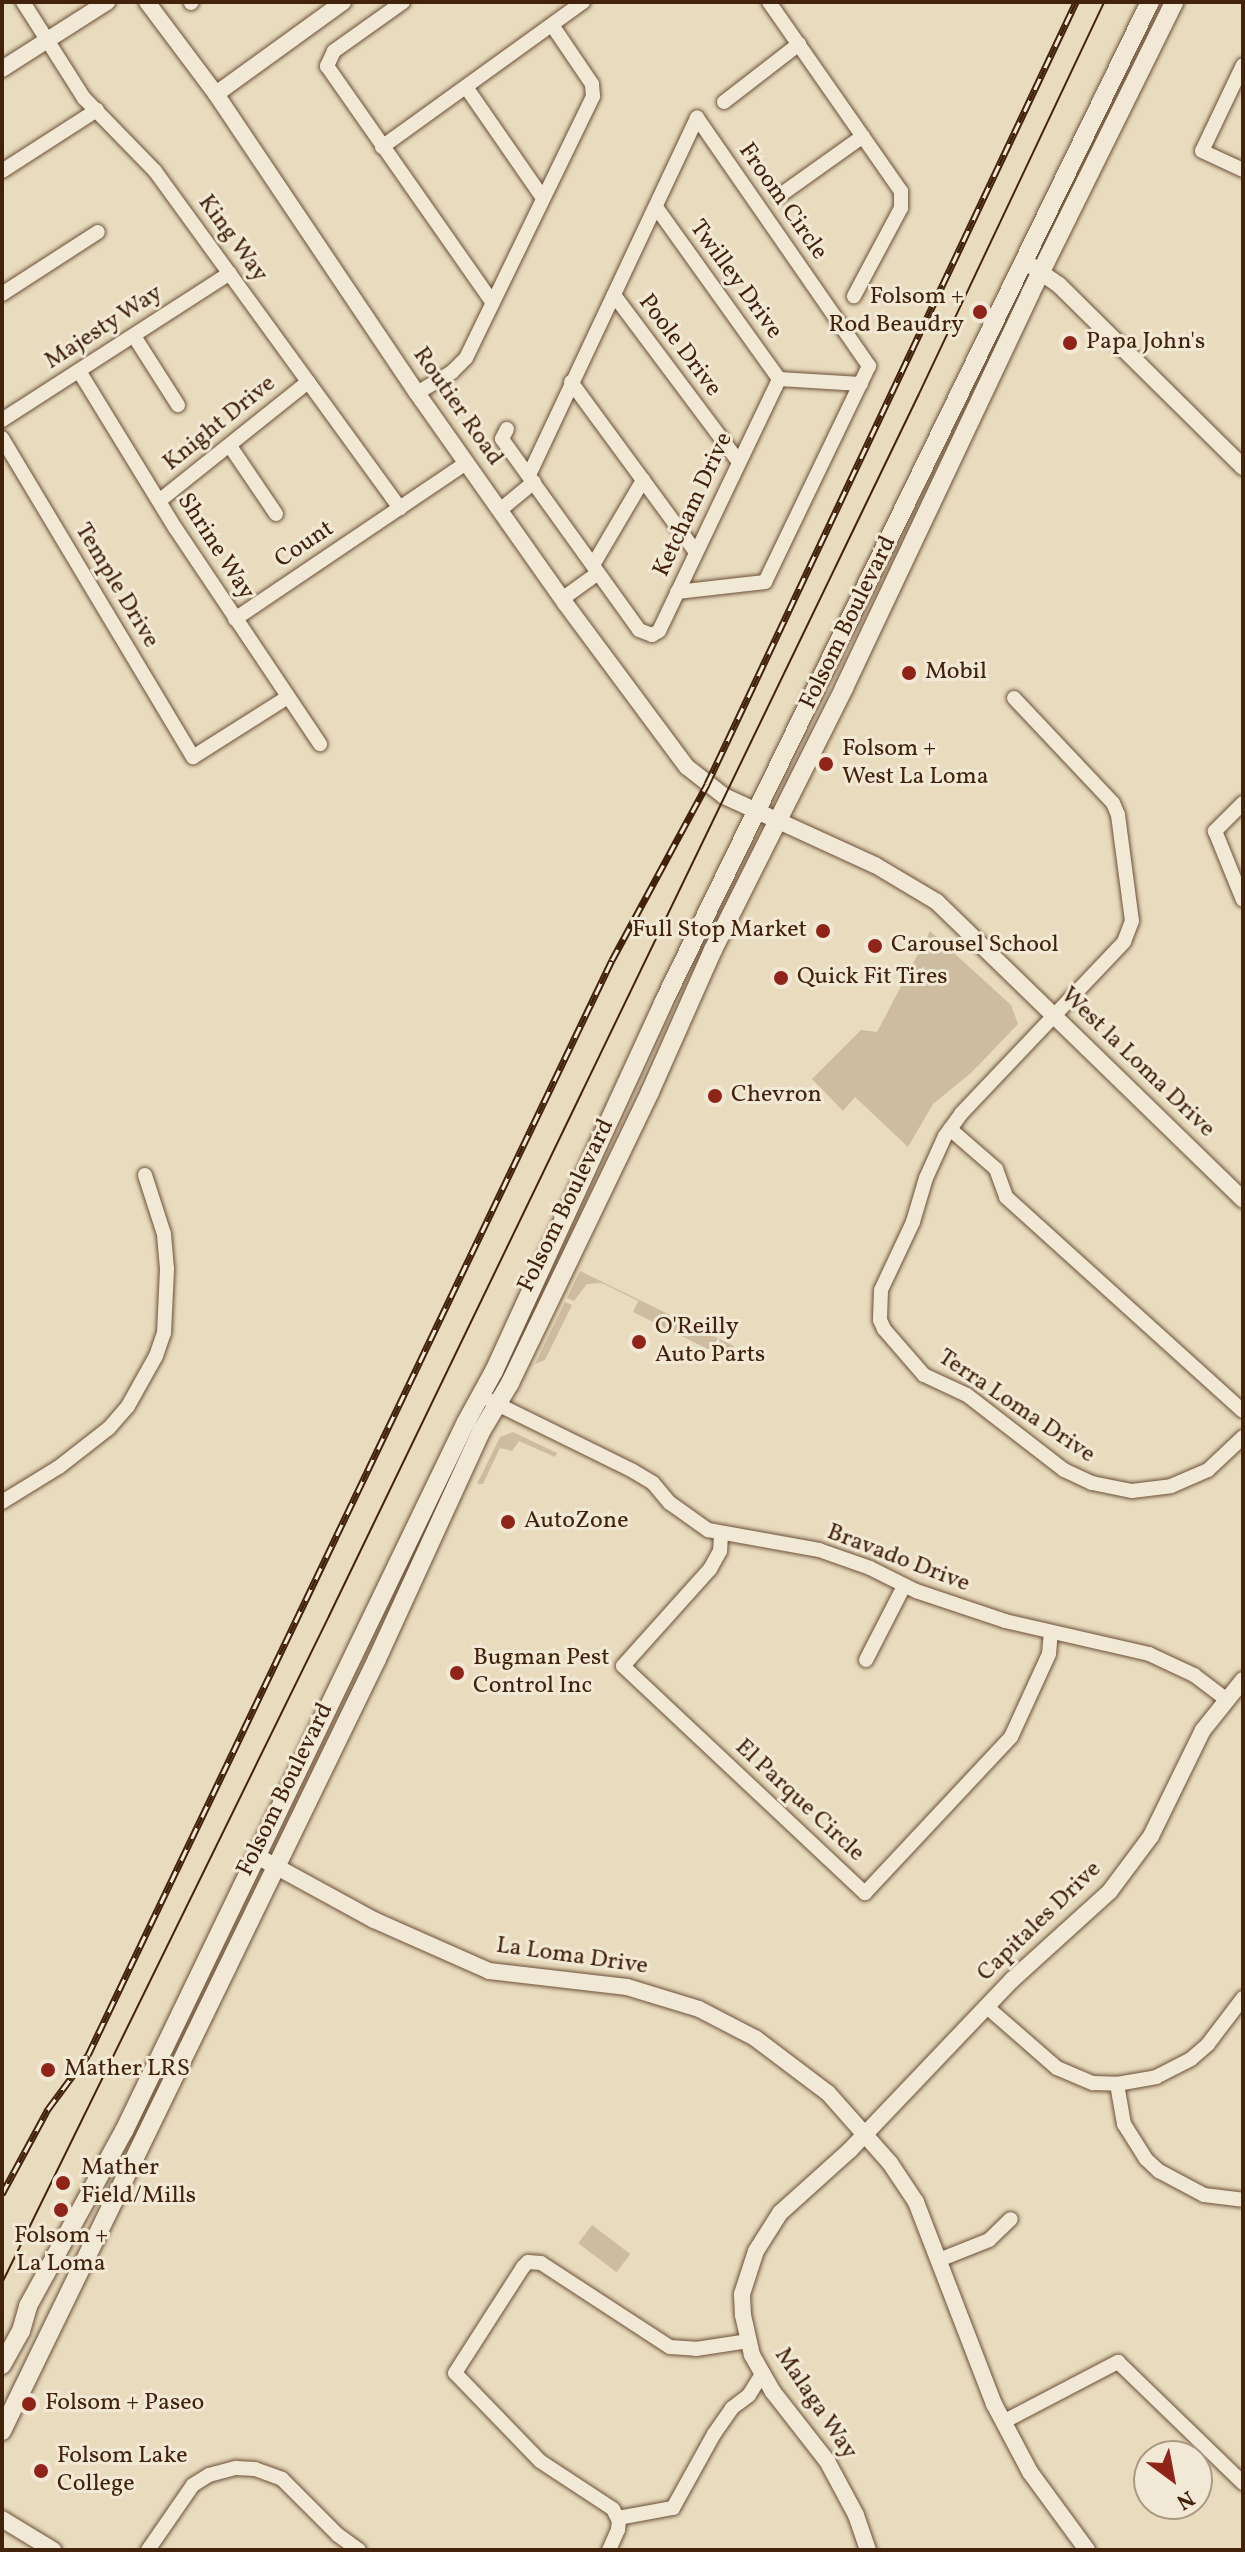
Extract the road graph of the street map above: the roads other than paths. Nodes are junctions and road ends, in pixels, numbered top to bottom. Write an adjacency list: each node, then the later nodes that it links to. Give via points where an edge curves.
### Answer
1 (23, 2): 11 (street, King Way)
2 (107, 2): 11 (street)
3 (147, 2): 16 (street, Routier Road)
4 (343, 2): 16 (street)
5 (403, 2): 20 (street, via 328,60 329,72)
6 (583, 2): 10 (street)
7 (769, 2): 12 (street)
8 (1150, 2): 27 (main road, Folsom Boulevard)
9 (1174, 2): 27 (main road, Folsom Boulevard)
10 (552, 25): 15 (street); 24 (street, via 594,90)
11 (46, 41): 14 (street); 18 (street, King Way)
12 (799, 44): 17 (street); 19 (street)
13 (1243, 65): 21 (street, via 1202,151)
14 (2, 69)
15 (466, 87): 20 (street); 24 (street)
16 (216, 94): 39 (street, Routier Road)
17 (724, 102)
18 (97, 110): 22 (street); 28 (street, King Way, via 155,171)
19 (863, 136): 23 (street); 31 (street, via 902,199)
20 (382, 147): 32 (street)
21 (1243, 170)
22 (2, 171)
23 (779, 196)
24 (543, 198): 32 (street)
25 (656, 207): 30 (street, Froom Circle); 35 (street, Twilley Drive); 38 (street, Froom Circle, via 697,118 869,366)
26 (98, 232): 29 (street)
27 (1034, 266): 47 (street); 54 (main road, Folsom Boulevard, via 1011,284); 59 (main road, Folsom Boulevard)
28 (230, 273): 33 (street, Majesty Way); 36 (street, King Way)
29 (2, 294)
30 (614, 295): 37 (street, Froom Circle); 45 (street, Poole Drive)
31 (854, 296)
32 (492, 302): 39 (street, via 466,358)
33 (134, 336): 34 (street, Majesty Way); 40 (street)
34 (79, 371): 41 (street, Majesty Way); 50 (street, Shrine Way)
35 (779, 379): 38 (street); 45 (street, Ketcham Drive)
36 (308, 382): 44 (street, Knight Drive); 51 (street, King Way)
37 (571, 382): 48 (street, Froom Circle); 49 (street)
38 (861, 384): 57 (street, via 765,582)
39 (417, 393): 46 (street, Routier Road)
40 (178, 405)
41 (2, 420)
42 (507, 429): 48 (street, via 502,439)
43 (2, 438): 61 (street, Temple Drive, via 193,757)
44 (230, 446): 50 (street, Knight Drive); 53 (street)
45 (738, 461): 55 (street, Ketcham Drive)
46 (466, 463): 51 (street, Count); 52 (street, Routier Road)
47 (1243, 467)
48 (532, 479): 52 (street); 56 (street)
49 (643, 480): 55 (street); 56 (street)
50 (159, 501): 60 (street, Shrine Way)
51 (400, 508): 60 (street, Count)
52 (500, 510): 58 (street, Routier Road)
53 (276, 514)
54 (901, 516): 59 (main road, via 904,533 884,578); 65 (main road, Folsom Boulevard)
55 (696, 552): 57 (street, Ketcham Drive)
56 (595, 569): 57 (street, Ketcham Drive, via 646,635 659,631); 58 (street)
57 (677, 592)
58 (562, 599): 65 (street, Routier Road, via 687,767 717,792)
59 (885, 605): 66 (main road, Folsom Boulevard)
60 (235, 619): 61 (street, Shrine Way)
61 (288, 697): 63 (street, Shrine Way)
62 (1014, 698): 69 (street, Terra Loma Drive, via 1113,803 1132,912 1124,942)
63 (320, 744)
64 (1243, 803): 67 (street, via 1215,831)
65 (755, 812): 66 (street, West la Loma Drive); 68 (main road, Folsom Boulevard)
66 (777, 822): 69 (street, West la Loma Drive, via 875,865 937,902); 70 (main road, Folsom Boulevard)
67 (1243, 900)
68 (663, 1003): 70 (main road, via 662,1030 643,1077); 74 (main road, Folsom Boulevard)
69 (1054, 1016): 71 (street, Terra Loma Drive); 73 (street, West la Loma Drive)
70 (650, 1092): 74 (main road, Folsom Boulevard)
71 (950, 1129): 75 (street, via 996,1169 1006,1197); 76 (street, Terra Loma Drive, via 878,1300 884,1329 924,1375 967,1395 1064,1470 1108,1488 1156,1489 1187,1481 1227,1456)
72 (145, 1175): 77 (street, via 164,1234 167,1269 164,1333 156,1356 109,1428)
73 (1243, 1200)
74 (489, 1400): 78 (street, Bravado Drive, via 633,1471 689,1519); 84 (main road, Folsom Boulevard); 85 (main road, Folsom Boulevard)
75 (1243, 1411)
76 (1243, 1437)
77 (2, 1502)
78 (721, 1534): 79 (street, Bravado Drive, via 819,1550); 80 (street, El Parque Circle, via 720,1551 710,1569 623,1666 865,1893 1011,1737 1049,1654)
79 (904, 1586): 80 (street, Bravado Drive); 81 (street)
80 (1051, 1633): 83 (street, Bravado Drive, via 1149,1654 1194,1675)
81 (866, 1660)
82 (1243, 1680): 83 (street, Capitales Drive)
83 (1225, 1698): 87 (street, Capitales Drive, via 1203,1730 1151,1836 1127,1870)
84 (257, 1856): 85 (street, La Loma Drive); 94 (main road, Folsom Boulevard, via 124,2131 28,2306)
85 (276, 1866): 89 (street, La Loma Drive, via 374,1920 489,1971 627,1987 699,2009 734,2025 792,2064 828,2093); 97 (main road, Folsom Boulevard)
86 (1243, 1998): 88 (street, via 1191,2059 1156,2077)
87 (987, 2007): 88 (street, via 1057,2068 1093,2083); 89 (street, Capitales Drive)
88 (1117, 2084): 90 (street, via 1124,2124 1159,2171 1204,2195)
89 (864, 2134): 92 (street, La Loma Drive, via 908,2188); 93 (street, Malaga Way, via 786,2207 763,2237 742,2294)
90 (1243, 2200)
91 (1011, 2219): 92 (street, via 989,2240)
92 (939, 2260): 96 (street, La Loma Drive, via 969,2347)
93 (748, 2341): 95 (street, Malaga Way); 99 (street, via 670,2347 541,2263 523,2267 455,2373 540,2461 613,2509)
94 (2, 2365)
95 (762, 2374): 99 (street, via 714,2434 673,2508); 105 (street, Malaga Way, via 827,2461)
96 (1003, 2422): 98 (street, via 1118,2362); 106 (street, La Loma Drive, via 1039,2485)
97 (2, 2431)
98 (1243, 2483)
99 (618, 2518): 104 (street)
100 (2, 2519): 101 (street)
101 (53, 2550)
102 (148, 2550): 103 (street, via 193,2485 236,2468 282,2479)
103 (359, 2550)
104 (609, 2550)
105 (868, 2550)
106 (1087, 2550)

